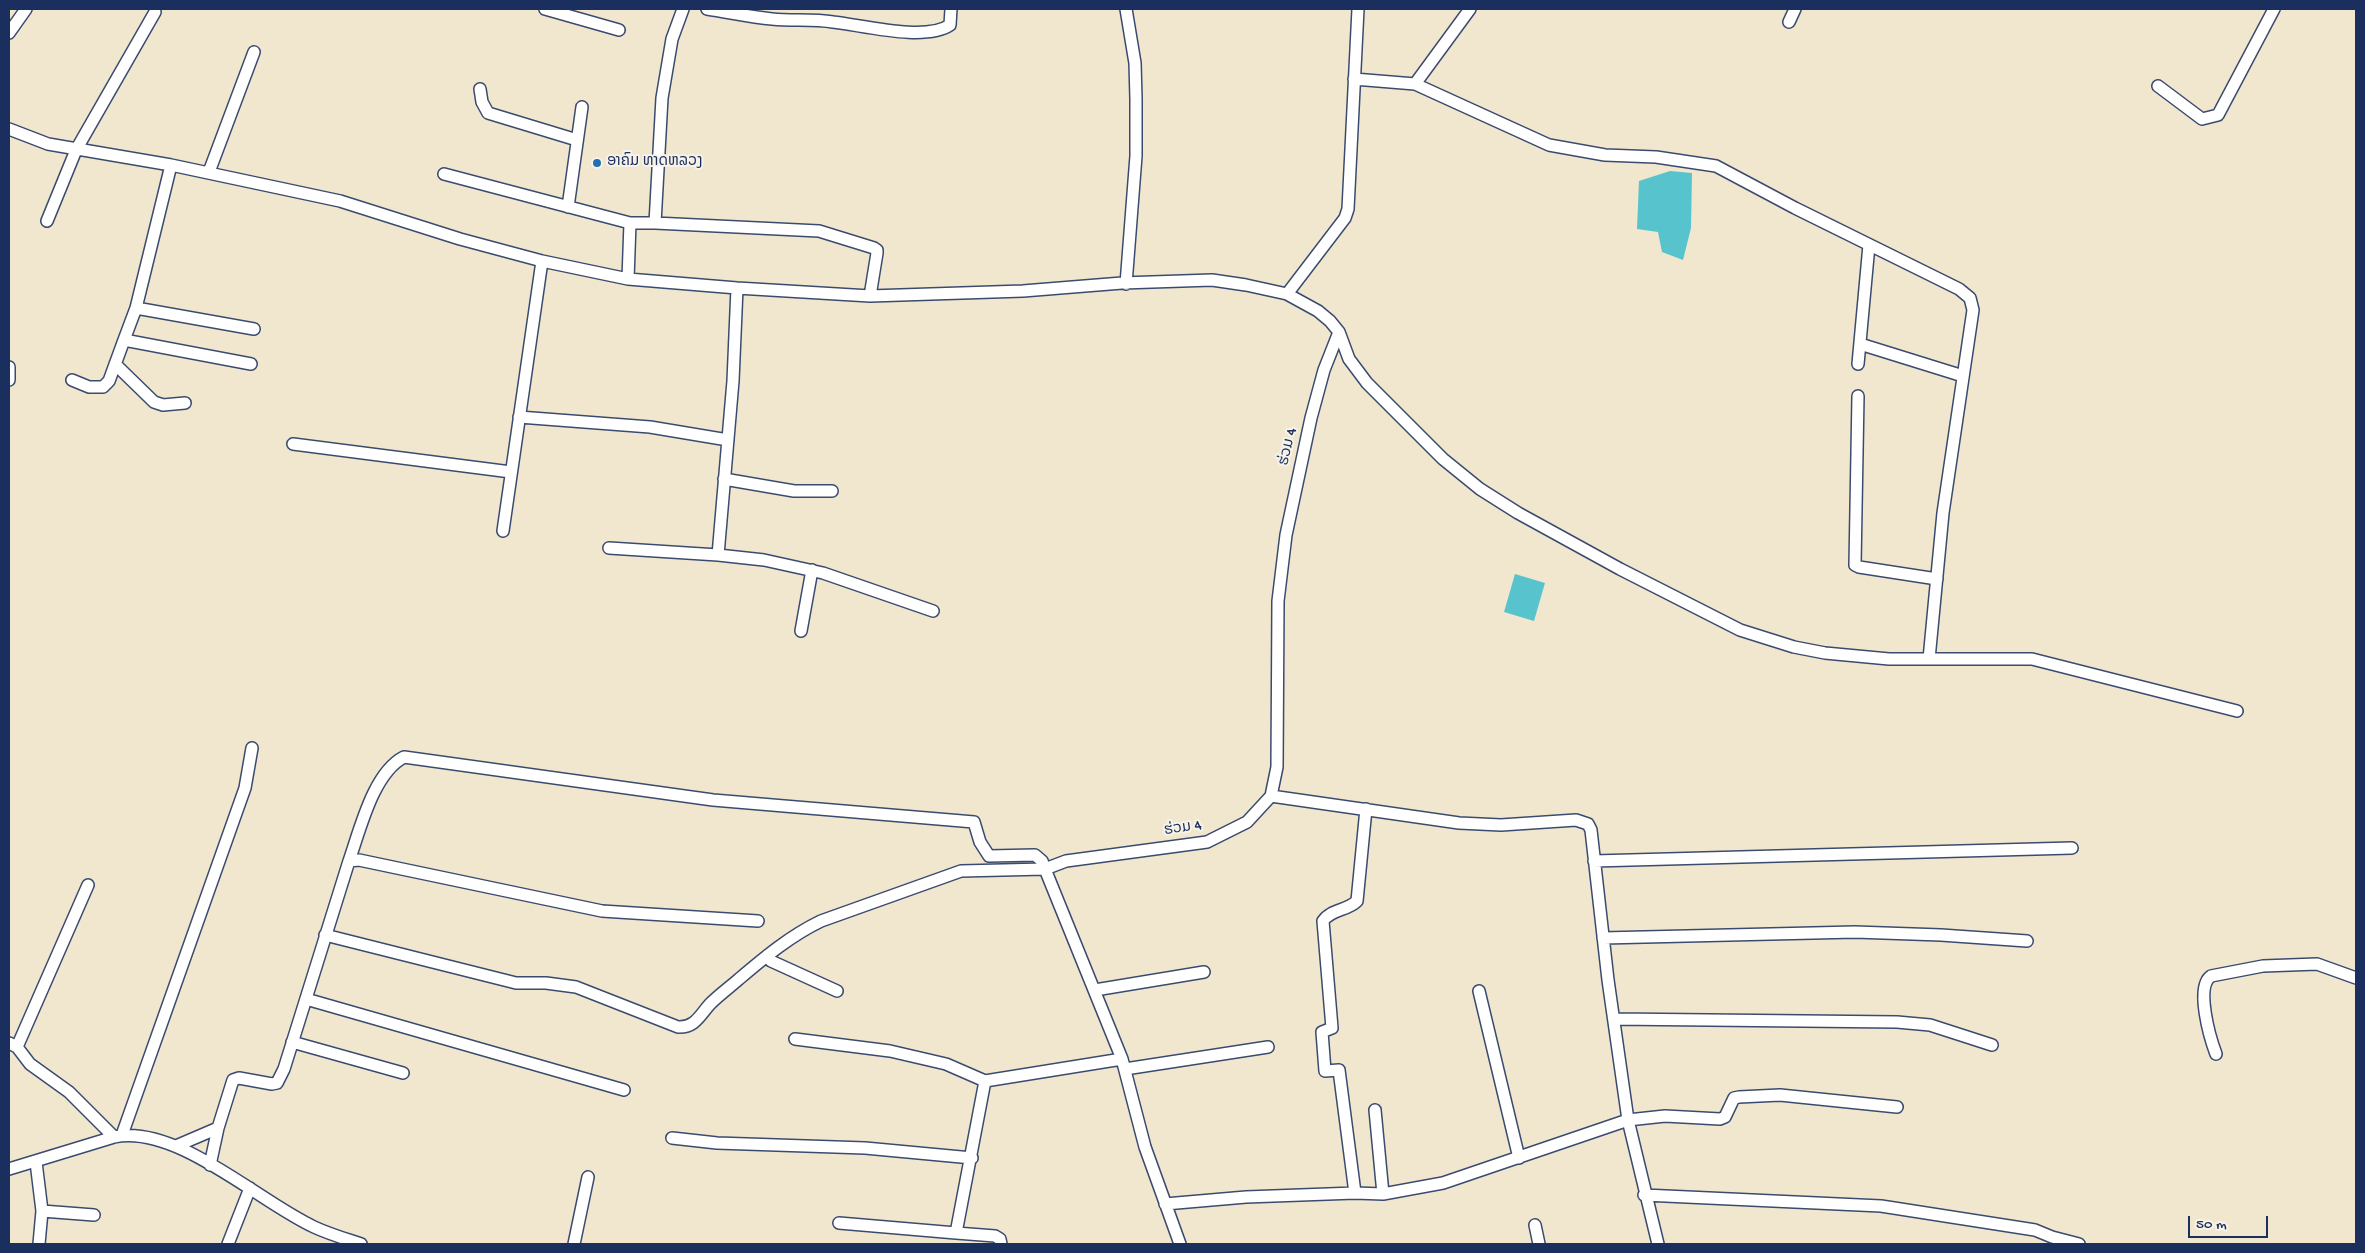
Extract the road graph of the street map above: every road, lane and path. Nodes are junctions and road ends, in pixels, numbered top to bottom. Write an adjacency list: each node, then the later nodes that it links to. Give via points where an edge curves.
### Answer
1 (26, 9): 14 (street)
2 (545, 9): 13 (street)
3 (683, 9): 29 (street, via 672,39 662,98)
4 (707, 9): 5 (street, via 770,19 927,32 943,30 950,25)
5 (952, 9)
6 (1126, 9): 34 (street, via 1136,63 1136,156)
7 (1358, 9): 16 (street)
8 (1470, 9): 17 (street)
9 (1794, 9): 12 (street)
10 (2274, 9): 18 (street, via 2218,115 2202,119)
11 (155, 12): 23 (street)
12 (1789, 22)
13 (619, 30)
14 (9, 33)
15 (254, 52): 25 (street)
16 (1354, 79): 17 (street); 36 (street, via 1348,209 1345,218)
17 (1415, 84): 31 (street, via 1549,145 1716,166)
18 (2158, 86)
19 (480, 89): 22 (street, via 488,113)
20 (582, 107): 22 (street)
21 (9, 129): 23 (street, via 48,144)
22 (578, 140): 27 (street)
23 (76, 150): 24 (street); 28 (street)
24 (171, 164): 25 (street); 38 (street)
25 (209, 172): 32 (street, via 340,201)
26 (444, 174): 27 (street)
27 (568, 207): 30 (street)
28 (47, 221)
29 (655, 223): 30 (street); 37 (street, via 819,231 874,248 877,253)
30 (630, 224): 33 (street)
31 (1868, 245): 42 (street); 47 (street, via 1960,289 1970,298 1973,310)
32 (542, 261): 33 (street); 52 (street)
33 (628, 279): 35 (street)
34 (1126, 284): 36 (street, via 1212,280); 37 (street)
35 (737, 288): 37 (street); 53 (street)
36 (1287, 294): 40 (street, via 1318,312)
37 (870, 296)
38 (136, 308): 39 (street); 41 (street)
39 (254, 329)
40 (1338, 332): 65 (street, via 1349,359 1367,383 1413,431 1480,489 1518,513 1740,630 1825,653); 68 (street, ຮ່ວມ 4, via 1311,418 1286,535 1278,601 1277,767)
41 (124, 340): 43 (street); 44 (street)
42 (1860, 344): 45 (street); 47 (street)
43 (115, 364): 49 (street, via 109,381 103,387 89,387); 51 (street, via 154,402 164,405)
44 (251, 364)
45 (1858, 364)
46 (9, 367): 48 (street)
47 (1962, 376): 62 (street)
48 (9, 380)
49 (72, 380)
50 (1858, 396): 62 (street, via 1855,565)
51 (185, 403)
52 (519, 417): 53 (street, via 650,427); 55 (street)
53 (728, 440): 56 (street)
54 (294, 444): 55 (street)
55 (511, 472): 58 (street)
56 (724, 480): 57 (street, via 794,491); 60 (street)
57 (832, 491)
58 (503, 531)
59 (609, 548): 60 (street)
60 (718, 556): 61 (street, via 764,560)
61 (812, 570): 63 (street); 64 (street)
62 (1937, 578): 65 (street)
63 (933, 611)
64 (801, 631)
65 (1929, 659): 66 (street, via 2032,659)
66 (2237, 711)
67 (252, 748): 103 (street, via 245,788)
68 (1271, 796): 69 (street); 74 (street, ຮ່ວມ 4, via 1247,822 1207,842 1066,861)
69 (1366, 809): 73 (street, via 1459,823 1501,825 1576,820 1588,824 1591,830); 113 (street, via 1356,901 1352,906 1327,915 1323,921 1332,1028 1322,1032 1325,1071 1339,1070)
70 (2072, 848): 73 (street)
71 (989, 856): 72 (street, via 980,842 974,822 713,800 404,757 382,777); 74 (street, via 1035,855 1042,861); 75 (street)
72 (349, 861): 77 (street, via 359,860 602,911); 78 (street)
73 (1594, 861): 79 (street)
74 (1044, 869): 75 (street, ຮ່ວມ 4); 84 (street)
75 (994, 870): 81 (street, ຮ່ວມ 4, via 961,871 839,915 800,931)
76 (88, 885): 91 (street)
77 (758, 921)
78 (325, 935): 81 (street, ຮ່ວມ 4, via 516,983 576,987 686,1028 694,1024 710,1003); 87 (street)
79 (1603, 938): 80 (street, via 1855,932); 88 (street)
80 (2027, 941)
81 (768, 955): 86 (street, via 771,961)
82 (1204, 972): 84 (street)
83 (2356, 978): 94 (street, via 2317,964 2262,966 2210,976 2203,986 2208,1032)
84 (1094, 990): 95 (street)
85 (1479, 991): 107 (street)
86 (838, 992)
87 (306, 999): 90 (street); 98 (street)
88 (1614, 1019): 92 (street, via 1897,1022 1930,1025); 101 (street)
89 (795, 1039): 97 (street, via 890,1051 946,1064)
90 (292, 1042): 96 (street); 102 (street, via 277,1083 233,1080)
91 (13, 1045): 103 (street, via 30,1064 69,1092)
92 (1992, 1045)
93 (1268, 1046): 95 (street)
94 (2216, 1054)
95 (1124, 1064): 97 (street); 116 (street, via 1144,1147)
96 (403, 1073)
97 (985, 1081): 106 (street)
98 (624, 1090)
99 (1897, 1107): 101 (street, via 1780,1095 1734,1098 1725,1117 1720,1119 1666,1116)
100 (1375, 1110): 114 (street)
101 (1628, 1120): 107 (street); 115 (street)
102 (218, 1128): 105 (street); 109 (street)
103 (118, 1136): 105 (street, via 148,1138); 108 (street)
104 (672, 1138): 106 (street, via 717,1144 864,1148)
105 (176, 1146): 109 (street)
106 (972, 1158): 121 (street)
107 (1519, 1158): 114 (street, via 1443,1183)
108 (36, 1162): 110 (street); 117 (street)
109 (210, 1165): 112 (street)
110 (9, 1169)
111 (588, 1177): 125 (street)
112 (250, 1188): 123 (street); 124 (street, via 314,1227)
113 (1355, 1193): 114 (street); 116 (street)
114 (1383, 1194)
115 (1644, 1195): 129 (street); 130 (street, via 1880,1206 2035,1230)
116 (1165, 1204): 127 (street)
117 (42, 1211): 118 (street); 122 (street)
118 (94, 1215)
119 (840, 1223): 121 (street)
120 (1535, 1226): 128 (street)
121 (956, 1233): 126 (street, via 995,1236)
122 (39, 1244)
123 (228, 1244)
124 (361, 1244)
125 (574, 1244)
126 (1001, 1244)
127 (1180, 1244)
128 (1539, 1244)
129 (1658, 1244)
130 (2079, 1244)

